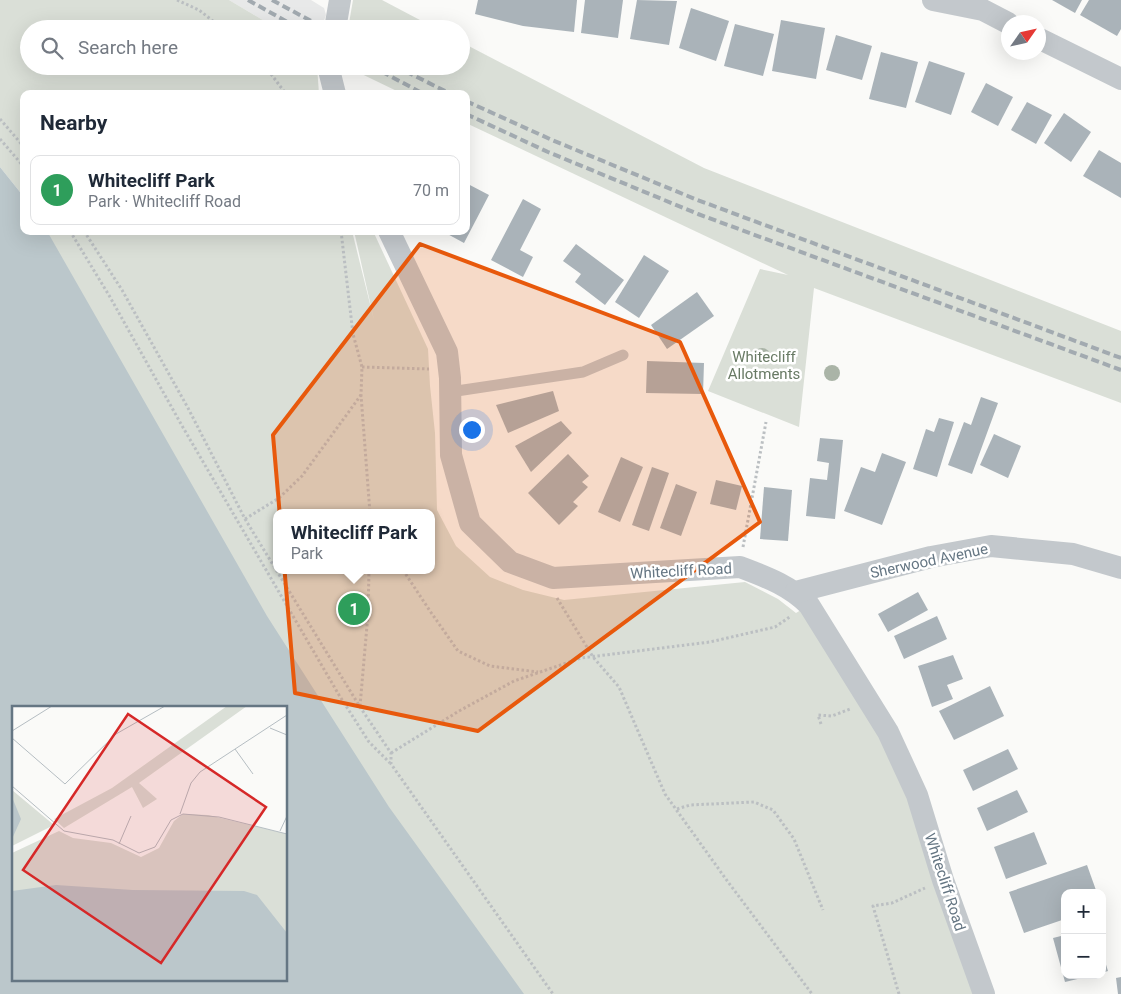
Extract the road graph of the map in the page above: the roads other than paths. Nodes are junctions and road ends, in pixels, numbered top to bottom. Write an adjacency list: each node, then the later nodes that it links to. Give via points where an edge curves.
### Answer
1 (340, 0): 4 (street)
2 (933, 0): 3 (street, via 983,10)
3 (1001, 19)
4 (337, 20)
5 (1046, 42): 7 (street)
6 (330, 75): 8 (street)
7 (1121, 79)
8 (334, 90)
9 (391, 235): 11 (street, Whitecliff Road, via 447,352)
10 (624, 355): 11 (lane, via 584,372)
11 (450, 392): 13 (street, Whitecliff Road, via 451,455 470,523 510,562 553,578 740,567)
12 (1121, 568): 13 (street, Sherwood Avenue, via 1073,554 990,546 931,557)
13 (803, 598): 14 (street, Whitecliff Road, via 888,732 917,796)
14 (984, 994)

